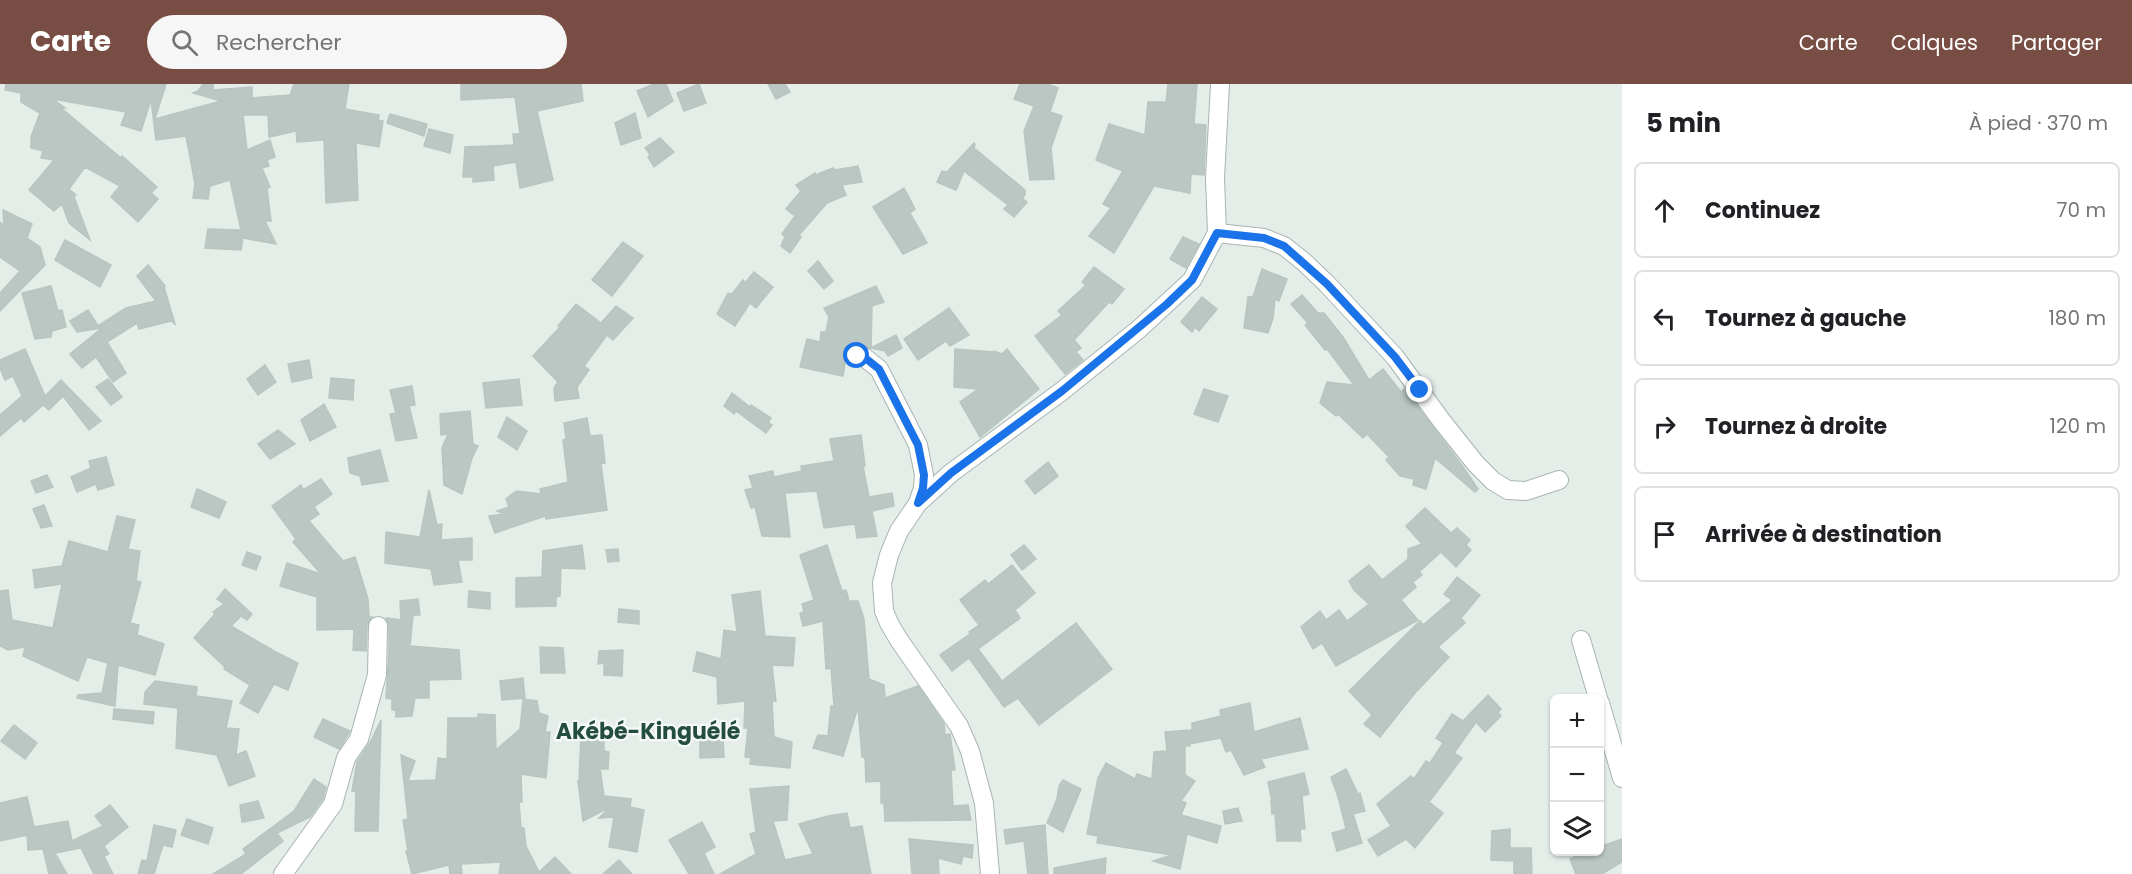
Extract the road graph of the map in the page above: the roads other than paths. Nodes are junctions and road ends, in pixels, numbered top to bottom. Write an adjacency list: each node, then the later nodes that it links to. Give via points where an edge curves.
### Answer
1 (1220, 84): 2 (street, via 1215,178)
2 (1217, 233): 4 (street, via 1264,238 1284,246 1304,262 1395,357 1492,481 1508,490 1526,490); 5 (street, via 1192,280 1167,304)
3 (857, 356): 5 (street, via 879,369 918,445 924,475)
4 (1559, 480)
5 (918, 503): 12 (street, via 899,531 890,555 882,583 884,611 898,640 959,726 970,751 984,803)
6 (378, 626): 11 (street, via 376,675 359,739 346,758 333,804)
7 (1581, 640): 8 (street)
8 (1597, 694)
9 (1604, 718): 10 (street)
10 (1622, 778)
11 (284, 874)
12 (990, 874)

